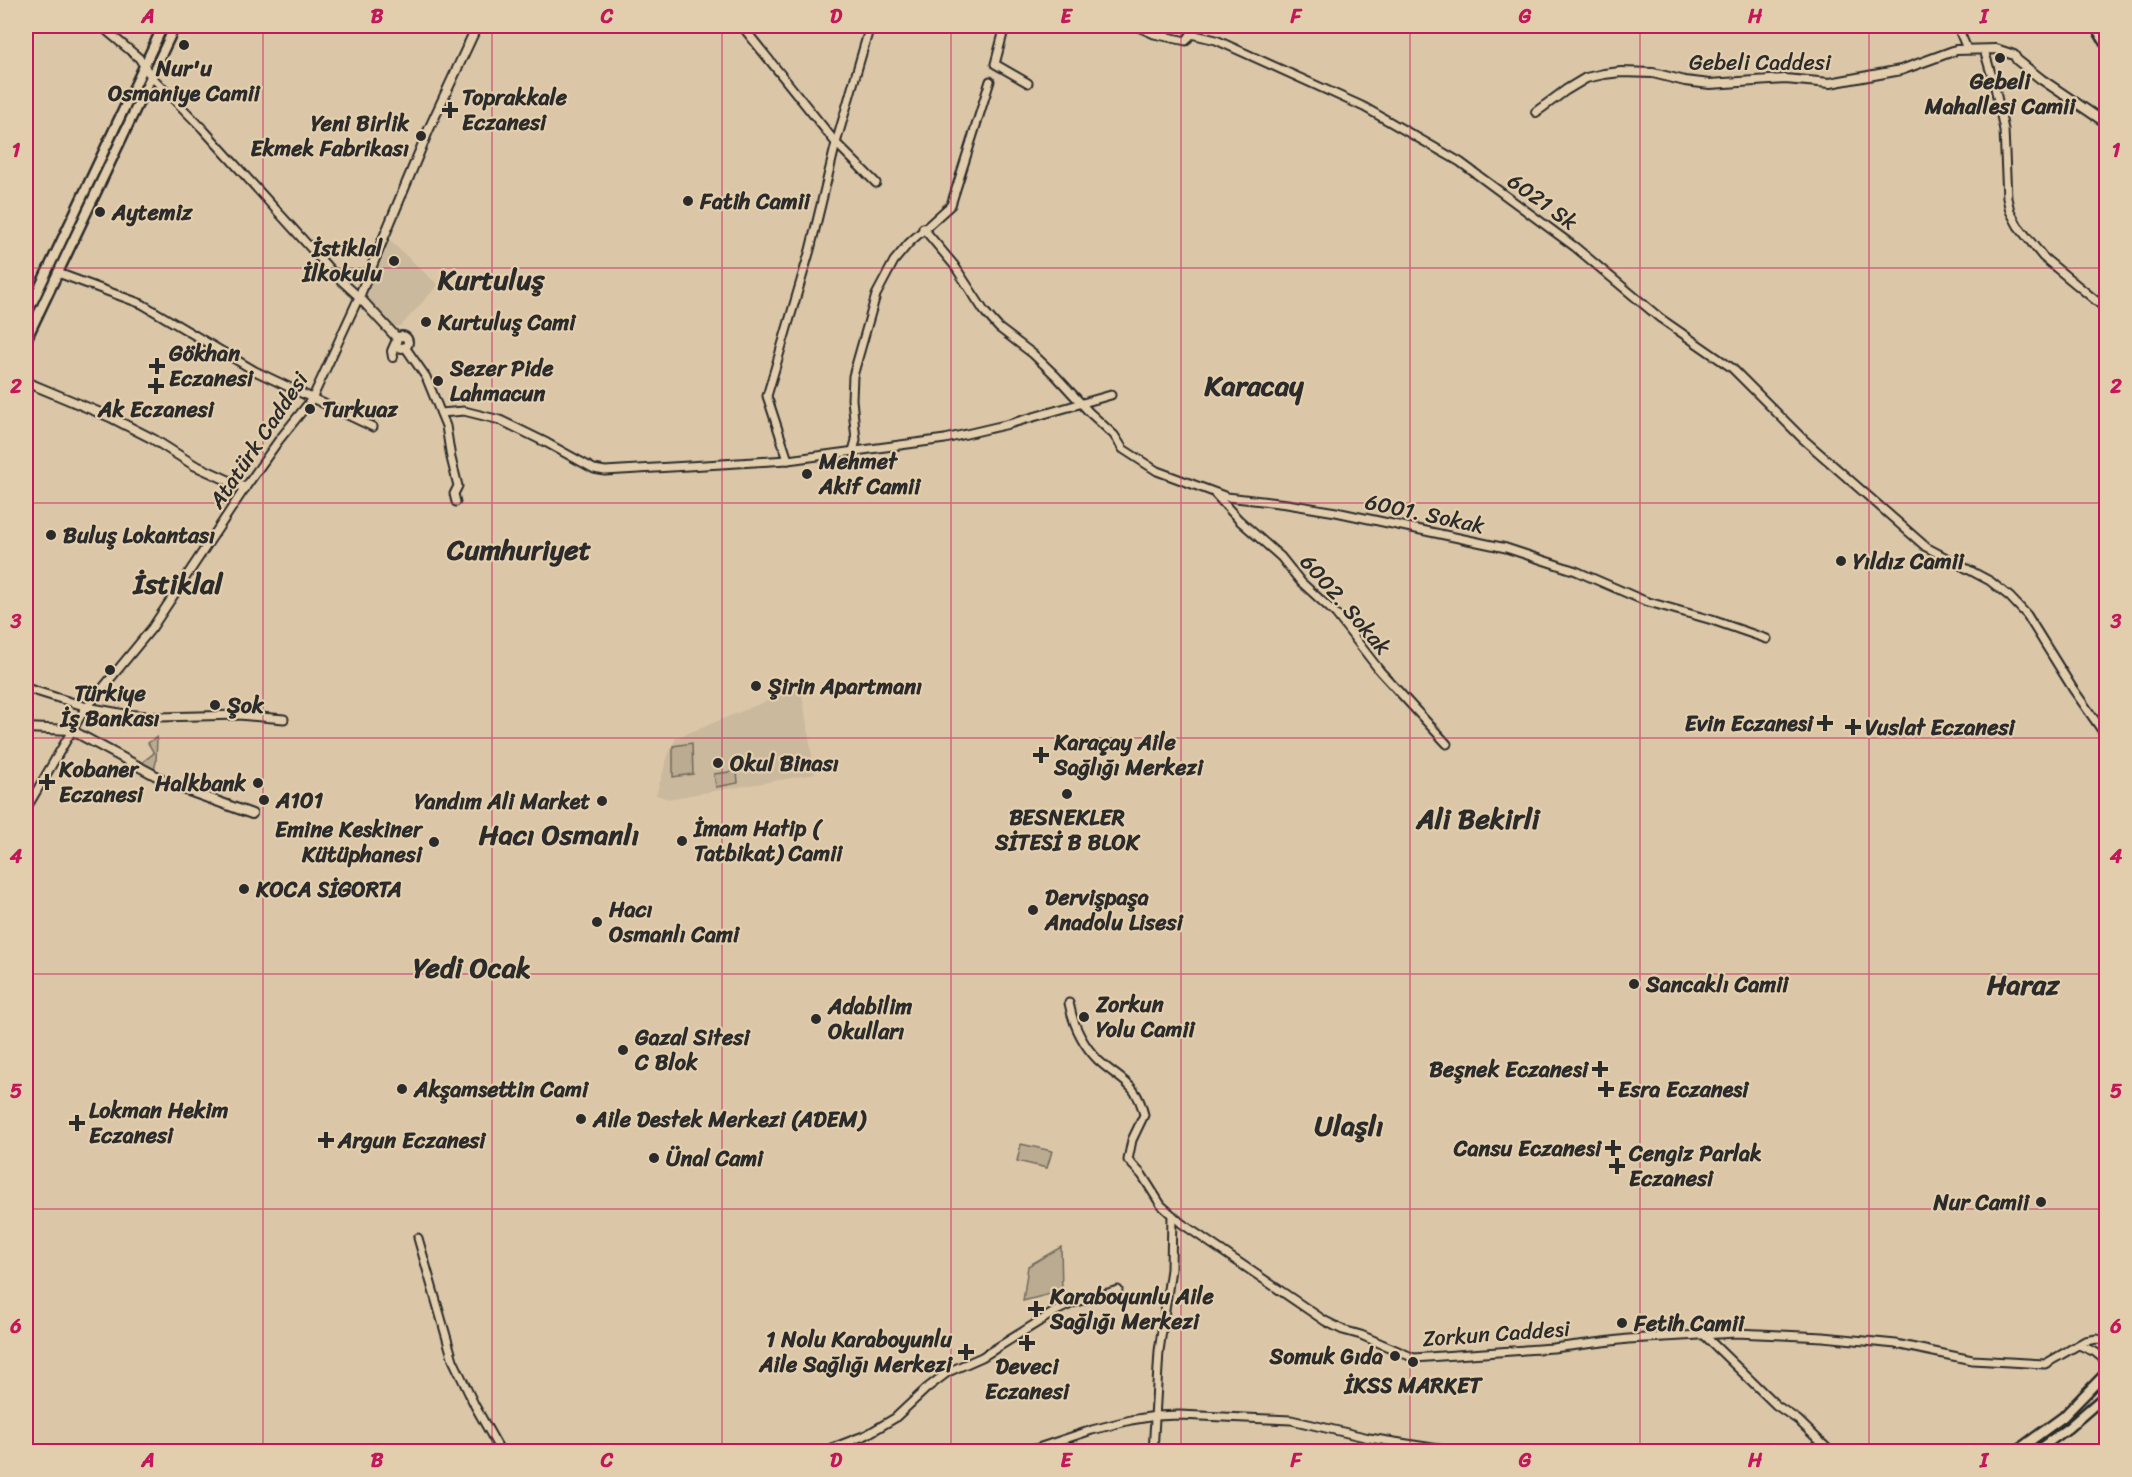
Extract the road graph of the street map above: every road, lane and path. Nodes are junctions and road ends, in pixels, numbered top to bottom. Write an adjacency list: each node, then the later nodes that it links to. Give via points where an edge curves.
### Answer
1 (94, 26): 15 (street)
2 (101, 26): 15 (street)
3 (163, 26): 15 (main road)
4 (175, 26): 16 (main road)
5 (477, 26): 25 (main road, Atatürk Caddesi)
6 (742, 26): 21 (street)
7 (870, 26): 21 (street)
8 (1005, 26): 18 (street, via 995,64)
9 (1136, 26): 47 (street, 6021 Sk, via 1186,41 1191,34 1216,40 1364,107 1460,162 1575,247 1660,318 1732,369 1802,438 1926,548 1990,581 2010,597 2027,615)
10 (1962, 26): 13 (street, via 1960,32)
11 (2095, 26): 12 (main road)
12 (2106, 44)
13 (1967, 49): 14 (main road, Gebeli Caddesi); 19 (main road, Gebeli Caddesi, via 1901,70 1830,83 1785,79 1710,84 1653,73 1604,74 1586,78)
14 (1984, 50): 20 (main road, Gebeli Caddesi, via 2014,55 2041,79); 26 (street, via 2004,130 2010,211 2043,257)
15 (144, 65): 16 (street); 27 (main road)
16 (150, 75): 24 (main road); 25 (street)
17 (990, 81): 23 (street, via 956,196 944,213)
18 (1028, 83)
19 (1536, 112)
20 (2106, 123)
21 (837, 143): 22 (street); 37 (street, via 767,396)
22 (876, 183)
23 (923, 228): 33 (street, 6001. Sokak, via 992,321 1033,354); 36 (street, via 894,261 876,295 853,376)
24 (58, 273): 28 (main road); 32 (street, via 142,304 255,371)
25 (358, 297): 29 (main road, via 397,337 398,346); 32 (street, Atatürk Caddesi)
26 (2106, 309)
27 (26, 316)
28 (26, 340)
29 (404, 347): 34 (street, via 426,377)
30 (26, 382): 38 (main road, via 110,417 194,465)
31 (1112, 395): 33 (street)
32 (312, 399): 35 (street); 38 (street, Atatürk Caddesi)
33 (1081, 404): 36 (street, via 967,434); 39 (street, 6001. Sokak, via 1123,449 1141,462)
34 (441, 412): 37 (street, via 464,411 500,420 599,471); 40 (street, via 458,486)
35 (373, 427)
36 (853, 451): 37 (street)
37 (788, 460)
38 (245, 488): 43 (street, Atatürk Caddesi, via 152,628)
39 (1213, 492): 41 (street, 6001. Sokak, via 1346,514 1506,548 1576,571 1645,601); 48 (street, 6002. Sokak, via 1336,614 1380,671)
40 (456, 502)
41 (1767, 639)
42 (26, 688): 43 (street)
43 (87, 707): 44 (street, via 159,717); 46 (street, Atatürk Caddesi)
44 (284, 718)
45 (26, 728): 46 (main road)
46 (71, 730): 49 (main road); 50 (street, Atatürk Caddesi)
47 (2106, 736)
48 (1447, 744)
49 (175, 786): 49 (main road, via 183,794 252,814)
50 (26, 809)
51 (1069, 1003): 52 (street, Zorkun Caddesi, via 1078,1033 1089,1049 1135,1092 1144,1115 1128,1160)
52 (1172, 1215): 55 (street, Zorkun Caddesi, via 1325,1321 1414,1358); 61 (street, via 1171,1269 1159,1351)
53 (418, 1238): 62 (street, via 453,1360)
54 (1118, 1290): 63 (street, via 1056,1311 982,1357 948,1372 895,1418 866,1435)
55 (1702, 1334): 57 (street, Zorkun Caddesi, via 1823,1337 1896,1344 1972,1360 2008,1363 2049,1363); 67 (street)
56 (2106, 1341): 57 (street, via 2097,1338)
57 (2079, 1345): 58 (street)
58 (2106, 1361)
59 (2106, 1373): 68 (main road, via 2063,1417)
60 (2106, 1395): 69 (main road)
61 (1156, 1416): 64 (street, via 1092,1430); 65 (street); 66 (street, via 1291,1420)
62 (501, 1452)
63 (822, 1452)
64 (1022, 1452)
65 (1153, 1452)
66 (1458, 1452)
67 (1831, 1452)
68 (2015, 1452)
69 (2035, 1452)

